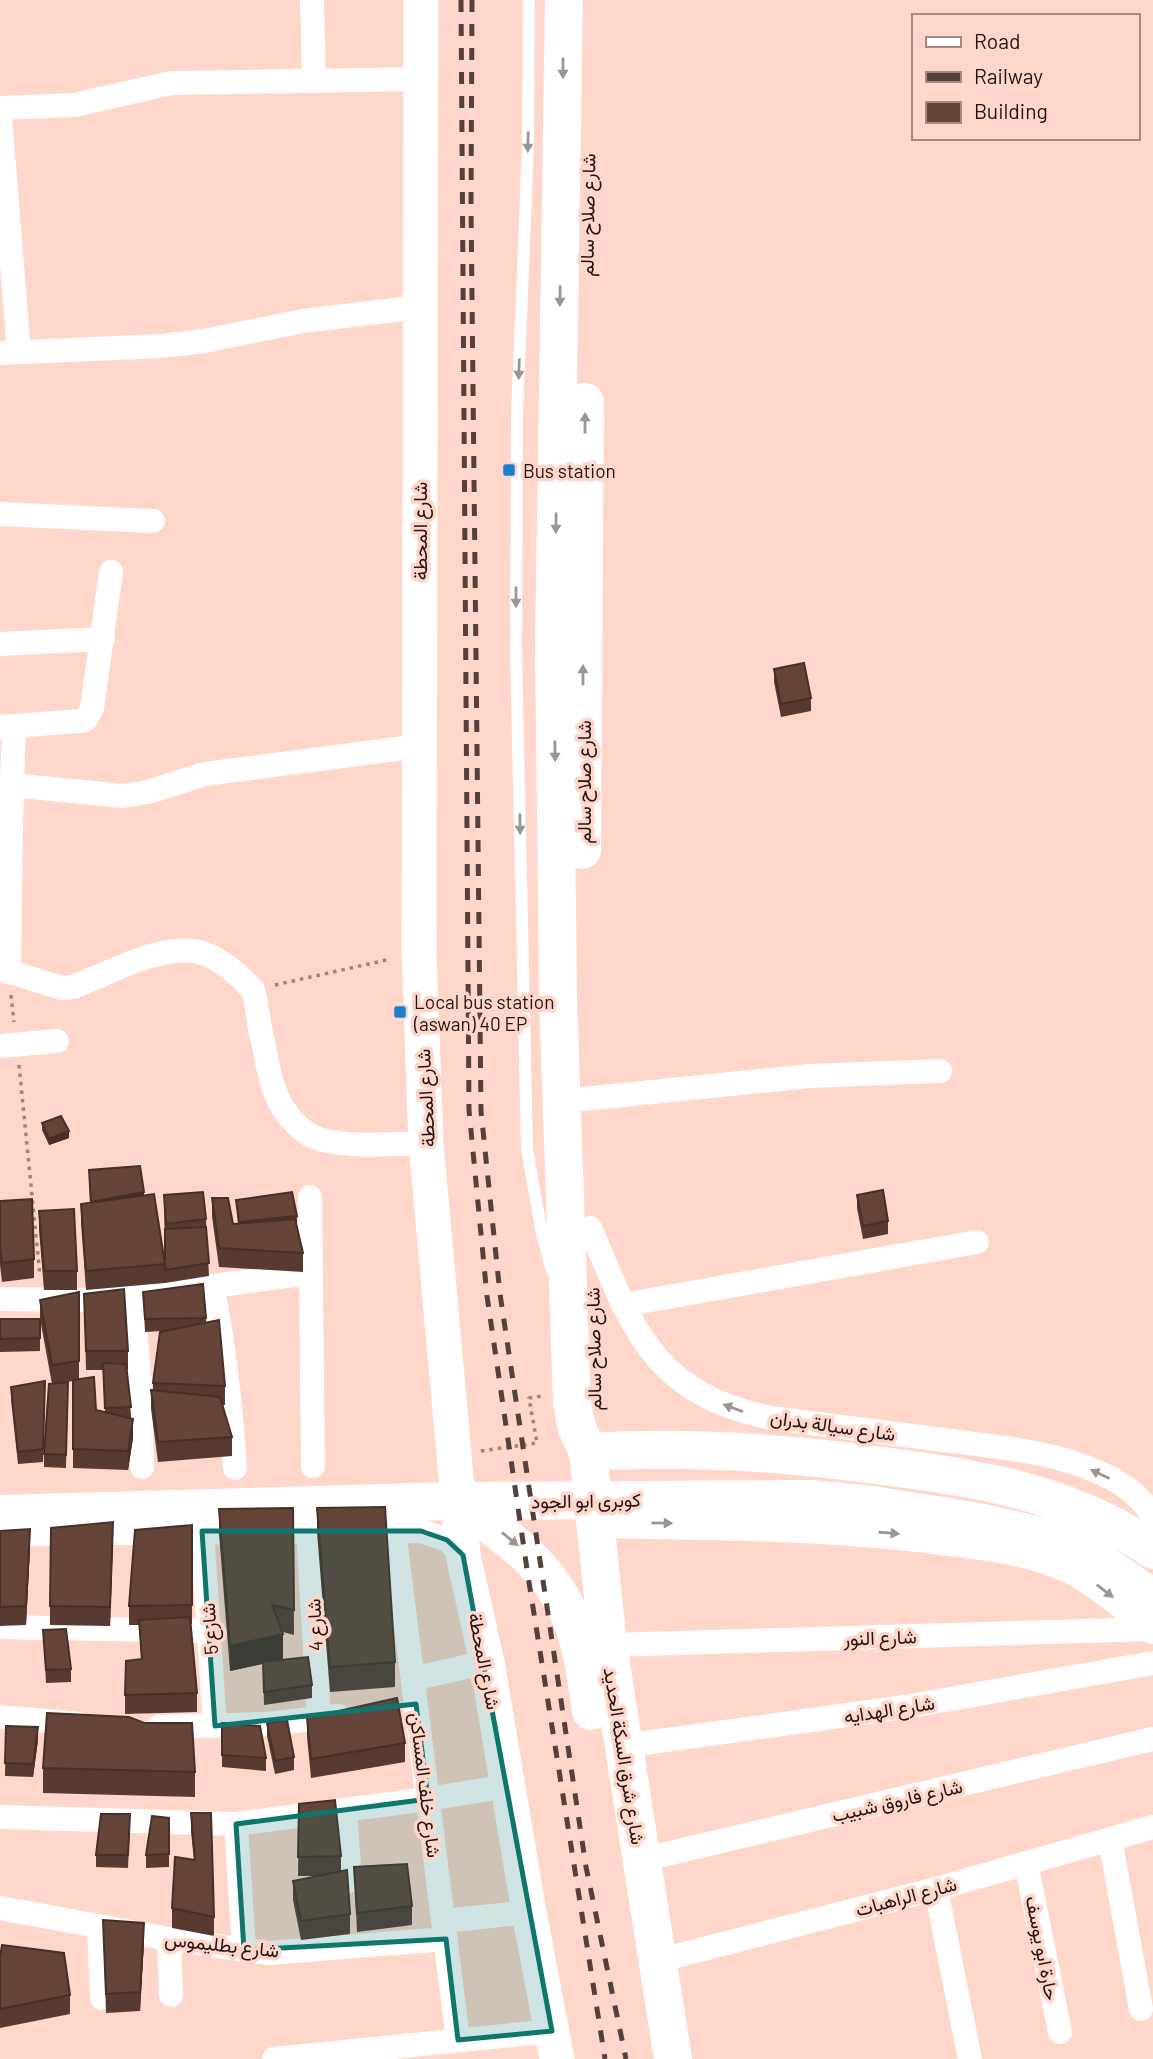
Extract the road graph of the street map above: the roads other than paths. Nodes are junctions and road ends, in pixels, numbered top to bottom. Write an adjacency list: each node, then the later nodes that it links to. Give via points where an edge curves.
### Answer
1 (312, 0): 7 (street)
2 (421, 0): 6 (main road, شارع المحطة)
3 (529, 0): 35 (lane, one-way to 35, via 517,415 516,636 527,1149 542,1234)
4 (564, 0): 35 (main road, شارع صلاح سالم, one-way to 35, via 554,645)
5 (590, 0): 25 (main road, شارع صلاح سالم, one-way to 5, via 581,969)
6 (420, 79): 7 (street); 10 (main road, شارع المحطة)
7 (314, 80): 8 (street, via 171,83 74,105)
8 (0, 108)
9 (0, 116): 11 (street)
10 (419, 307): 11 (street, via 303,321 162,346); 18 (main road, شارع المحطة)
11 (9, 353)
12 (0, 514): 13 (street)
13 (153, 521)
14 (111, 572): 15 (street)
15 (103, 639): 16 (street); 17 (street, via 92,708 86,719)
16 (0, 644)
17 (7, 726): 19 (street)
18 (420, 746): 19 (street, via 205,774 123,796); 26 (main road, شارع المحطة, via 419,953)
19 (12, 785): 20 (street)
20 (5, 834): 21 (street)
21 (4, 970): 26 (street, via 62,988 149,957 187,950 202,953 253,990 278,1099 301,1129 325,1141)
22 (57, 1041): 23 (street)
23 (8, 1045)
24 (940, 1071): 25 (street, via 810,1076)
25 (584, 1099): 28 (main road, شارع صلاح سالم)
26 (426, 1143): 50 (main road, شارع المحطة)
27 (310, 1197): 30 (street)
28 (590, 1228): 34 (street, شارع سيالة بدران); 36 (main road, شارع صلاح سالم, via 597,1405)
29 (977, 1242): 34 (street)
30 (309, 1273): 31 (street); 37 (street)
31 (212, 1286): 32 (street); 39 (street, via 231,1401)
32 (132, 1297): 33 (street); 38 (street, via 141,1384)
33 (0, 1298)
34 (623, 1305): 43 (street, شارع سيالة بدران, one-way to 34, via 1120,1483 1063,1460 1006,1448 771,1418 709,1399 658,1360)
35 (568, 1316): 36 (main road, شارع صلاح سالم, via 572,1403)
36 (587, 1452): 44 (main road, شارع شرق السكة الحديد); 49 (main road, شارع سيالة بدران, via 741,1452 964,1476 1083,1511)
37 (313, 1466)
38 (142, 1467)
39 (235, 1468)
40 (0, 1496): 51 (main road, كوبرى ابو الجود, via 507,1481 812,1480 1029,1511 1092,1534)
41 (454, 1501): 42 (main road, كوبرى ابو الجود); 52 (main road, كوبرى ابو الجود, via 778,1498 873,1505 990,1524 1067,1544); 56 (main road, one-way to 56, via 528,1555 563,1603 575,1630)
42 (0, 1514)
43 (1153, 1516)
44 (594, 1522): 54 (street, one-way to 54, via 847,1529 1023,1551 1091,1580); 56 (main road, شارع شرق السكة الحديد)
45 (308, 1530): 46 (street); 47 (street); 62 (street, شارع 4)
46 (394, 1530): 50 (street, via 421,1531 447,1540); 59 (street, شارع خلف المساكن)
47 (202, 1531): 48 (street); 55 (street, شارع 5)
48 (0, 1534)
49 (1153, 1550)
50 (463, 1555): 57 (main road, شارع المحطة)
51 (1153, 1574)
52 (1153, 1598)
53 (0, 1627): 55 (street)
54 (1153, 1629): 56 (street, شارع النور)
55 (209, 1632): 64 (street, شارع 5)
56 (595, 1650): 67 (main road, شارع شرق السكة الحديد); 93 (main road)
57 (487, 1662): 59 (street); 68 (main road, شارع المحطة)
58 (1153, 1663): 67 (street, شارع الهدايه, via 905,1707)
59 (407, 1697): 69 (street, شارع خلف المساكن)
60 (356, 1713): 62 (street)
61 (0, 1717): 63 (street)
62 (319, 1719): 64 (street)
63 (103, 1726)
64 (215, 1726): 65 (street)
65 (140, 1727)
66 (1153, 1740): 75 (street, شارع فاروق شبيب)
67 (623, 1746): 75 (main road, شارع شرق السكة الحديد)
68 (508, 1786): 69 (street); 80 (main road, شارع المحطة)
69 (428, 1800): 70 (street); 82 (street, شارع خلف المساكن)
70 (345, 1810): 72 (street); 77 (street)
71 (0, 1816): 72 (street)
72 (236, 1824): 84 (street)
73 (1153, 1827): 74 (street, شارع الراهبات)
74 (1110, 1839): 76 (street, شارع الراهبات); 88 (street)
75 (641, 1860): 85 (main road, شارع شرق السكة الحديد)
76 (1026, 1863): 78 (street, شارع الراهبات); 89 (street, حارة ابو يوسف)
77 (351, 1881)
78 (936, 1889): 85 (street, شارع الراهبات); 95 (street)
79 (0, 1908): 81 (street, شارع بطليموس)
80 (529, 1912): 82 (street, شارع بطليموس); 91 (main road, شارع المحطة)
81 (99, 1926): 83 (street, شارع بطليموس); 87 (street)
82 (445, 1930): 84 (street, شارع بطليموس, via 268,1953); 90 (street, شارع خلف المساكن)
83 (169, 1939): 84 (street, شارع بطليموس); 86 (street)
84 (244, 1950)
85 (657, 1961): 94 (main road, شارع شرق السكة الحديد)
86 (172, 1995)
87 (102, 1998)
88 (1141, 2010)
89 (1060, 2032)
90 (458, 2040): 91 (street); 92 (street)
91 (554, 2045)
92 (274, 2059)
93 (647, 2059)
94 (673, 2059)
95 (970, 2059)

